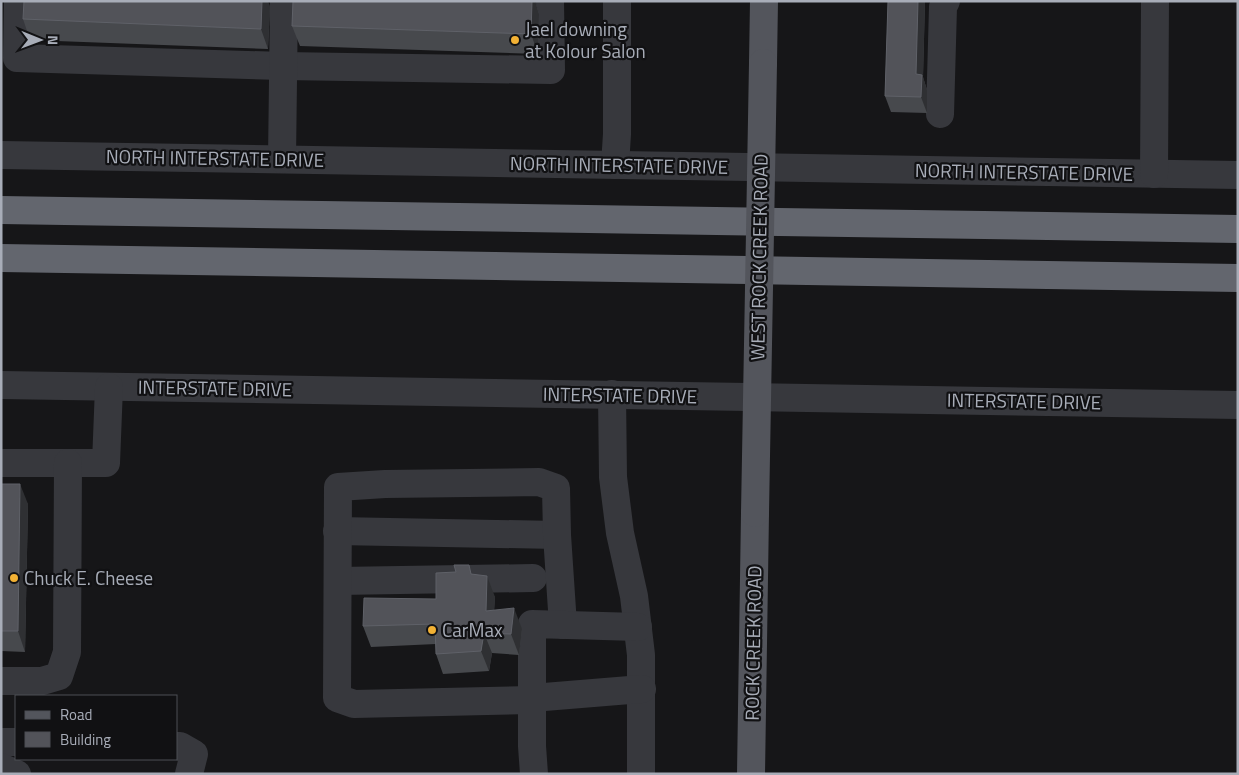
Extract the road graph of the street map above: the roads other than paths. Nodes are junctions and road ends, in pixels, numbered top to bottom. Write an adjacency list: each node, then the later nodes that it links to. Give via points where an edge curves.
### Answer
1 (18, 1): 8 (street, via 16,58)
2 (284, 1): 8 (street)
3 (550, 1): 8 (street, via 551,70)
4 (617, 1): 12 (street)
5 (764, 1): 25 (main road, WEST ROCK CREEK ROAD, bridge)
6 (946, 1): 9 (street)
7 (1155, 1): 13 (street)
8 (283, 66): 11 (street)
9 (940, 114)
10 (1, 155): 11 (street, NORTH INTERSTATE DRIVE)
11 (282, 159): 12 (street, NORTH INTERSTATE DRIVE)
12 (616, 164): 13 (street, NORTH INTERSTATE DRIVE)
13 (1154, 174): 14 (street, NORTH INTERSTATE DRIVE)
14 (1238, 175)
15 (1, 210): 16 (highway)
16 (1238, 229)
17 (1, 258): 18 (highway)
18 (1238, 278)
19 (1, 385): 20 (street, INTERSTATE DRIVE)
20 (110, 387): 21 (street, INTERSTATE DRIVE); 24 (street, via 106,463)
21 (612, 394): 22 (street, INTERSTATE DRIVE); 31 (street, via 613,477)
22 (1238, 405)
23 (1, 463): 24 (street)
24 (68, 463): 32 (street, via 67,652 59,676 42,681)
25 (755, 513): 43 (main road, ROCK CREEK ROAD)
26 (337, 531): 27 (street); 27 (street, via 338,487 539,482 556,488); 29 (street)
27 (557, 535): 30 (street)
28 (533, 578): 29 (street)
29 (338, 581): 34 (street, via 337,698 354,704)
30 (562, 625): 31 (street); 34 (street, via 532,624)
31 (638, 627): 33 (street)
32 (1, 681)
33 (642, 690): 34 (street); 42 (street)
34 (532, 698): 41 (street)
35 (1, 742): 36 (street)
36 (15, 742)
37 (178, 746): 40 (street, via 194,754)
38 (1, 767): 39 (street)
39 (17, 774)
40 (189, 774)
41 (534, 774)
42 (641, 774)
43 (751, 774)

